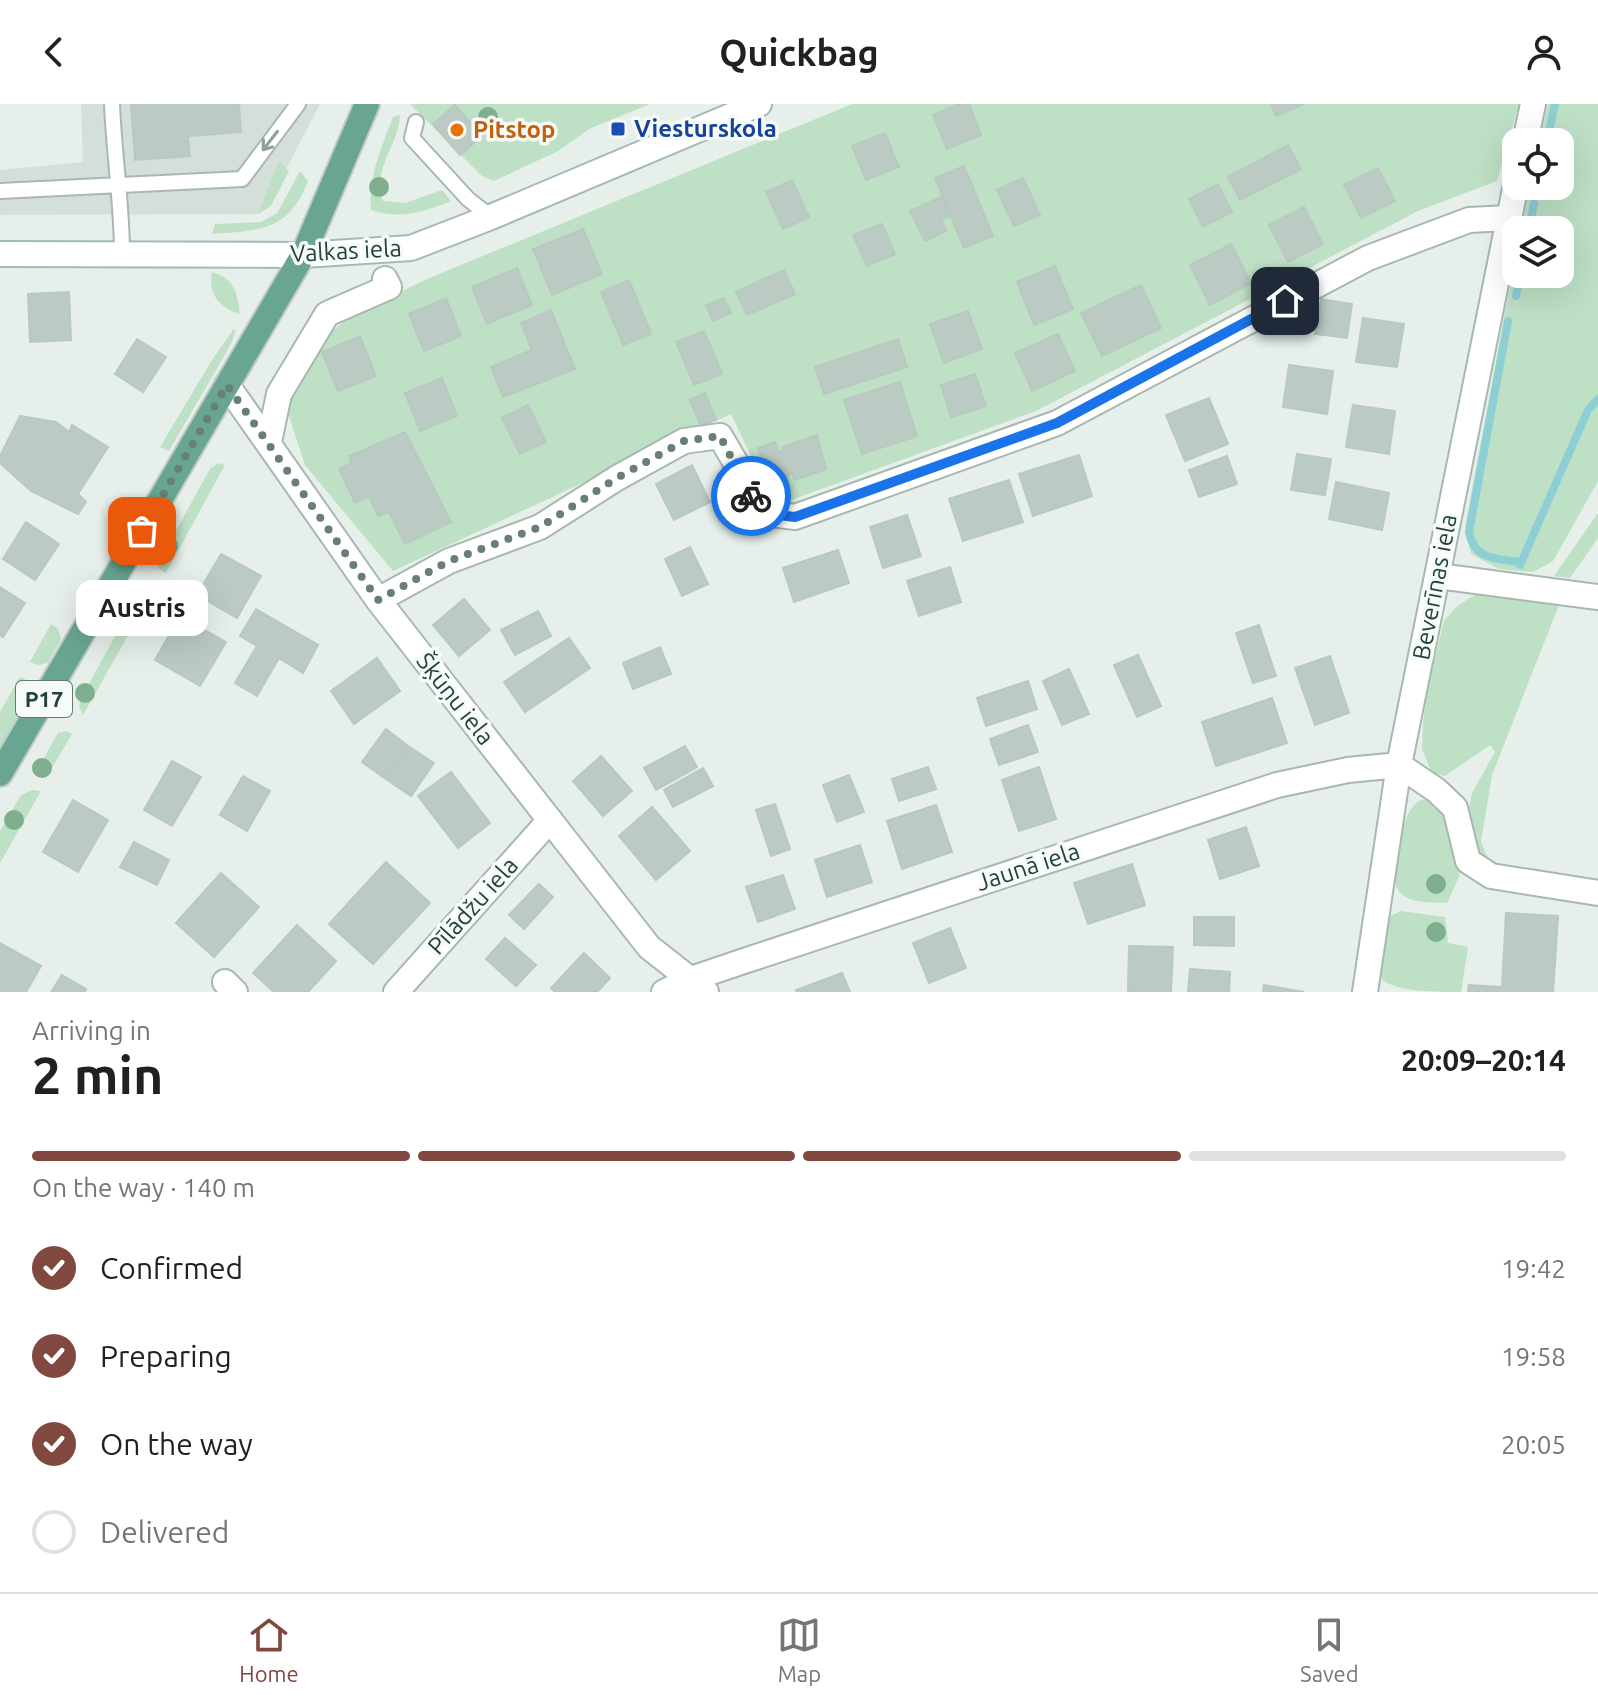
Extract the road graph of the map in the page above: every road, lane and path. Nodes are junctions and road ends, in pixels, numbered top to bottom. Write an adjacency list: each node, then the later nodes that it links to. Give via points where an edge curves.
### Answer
1 (112, 104): 8 (lane)
2 (298, 104): 8 (lane, one-way to 8, via 242,179)
3 (367, 104): 15 (main road, P17)
4 (759, 104): 10 (street, Valkas iela)
5 (1533, 104): 7 (street)
6 (416, 122): 10 (lane, via 412,138)
7 (1528, 128)
8 (117, 187): 9 (lane); 14 (lane)
9 (0, 191)
10 (491, 217): 15 (street, Valkas iela, via 411,248)
11 (1502, 218): 21 (street, via 1469,220 1368,258 1057,423 795,517 771,514 754,501 720,436 684,441 540,527 449,561)
12 (1502, 253): 19 (street, Beverīnas iela)
13 (0, 254): 14 (street, Valkas iela)
14 (122, 254): 15 (street, Valkas iela)
15 (303, 255): 17 (main road, P17)
16 (385, 279): 18 (street, via 389,287 327,314 279,394)
17 (227, 385): 18 (street, Šķūņu iela); 23 (main road, P17)
18 (269, 442): 21 (street, Šķūņu iela)
19 (1438, 576): 20 (street); 22 (street, Beverīnas iela)
20 (1598, 597)
21 (378, 600): 24 (street, Šķūņu iela)
22 (1399, 765): 25 (street, via 1455,808 1468,861 1491,876); 26 (street, Jaunā iela, via 1277,785); 29 (street, Beverīnas iela)
23 (0, 774)
24 (550, 820): 26 (street, Šķūņu iela, via 649,947); 27 (street, Pīlādžu iela)
25 (1598, 893)
26 (698, 986): 28 (street, Jaunā iela)
27 (396, 992)
28 (664, 992)
29 (1365, 992)

